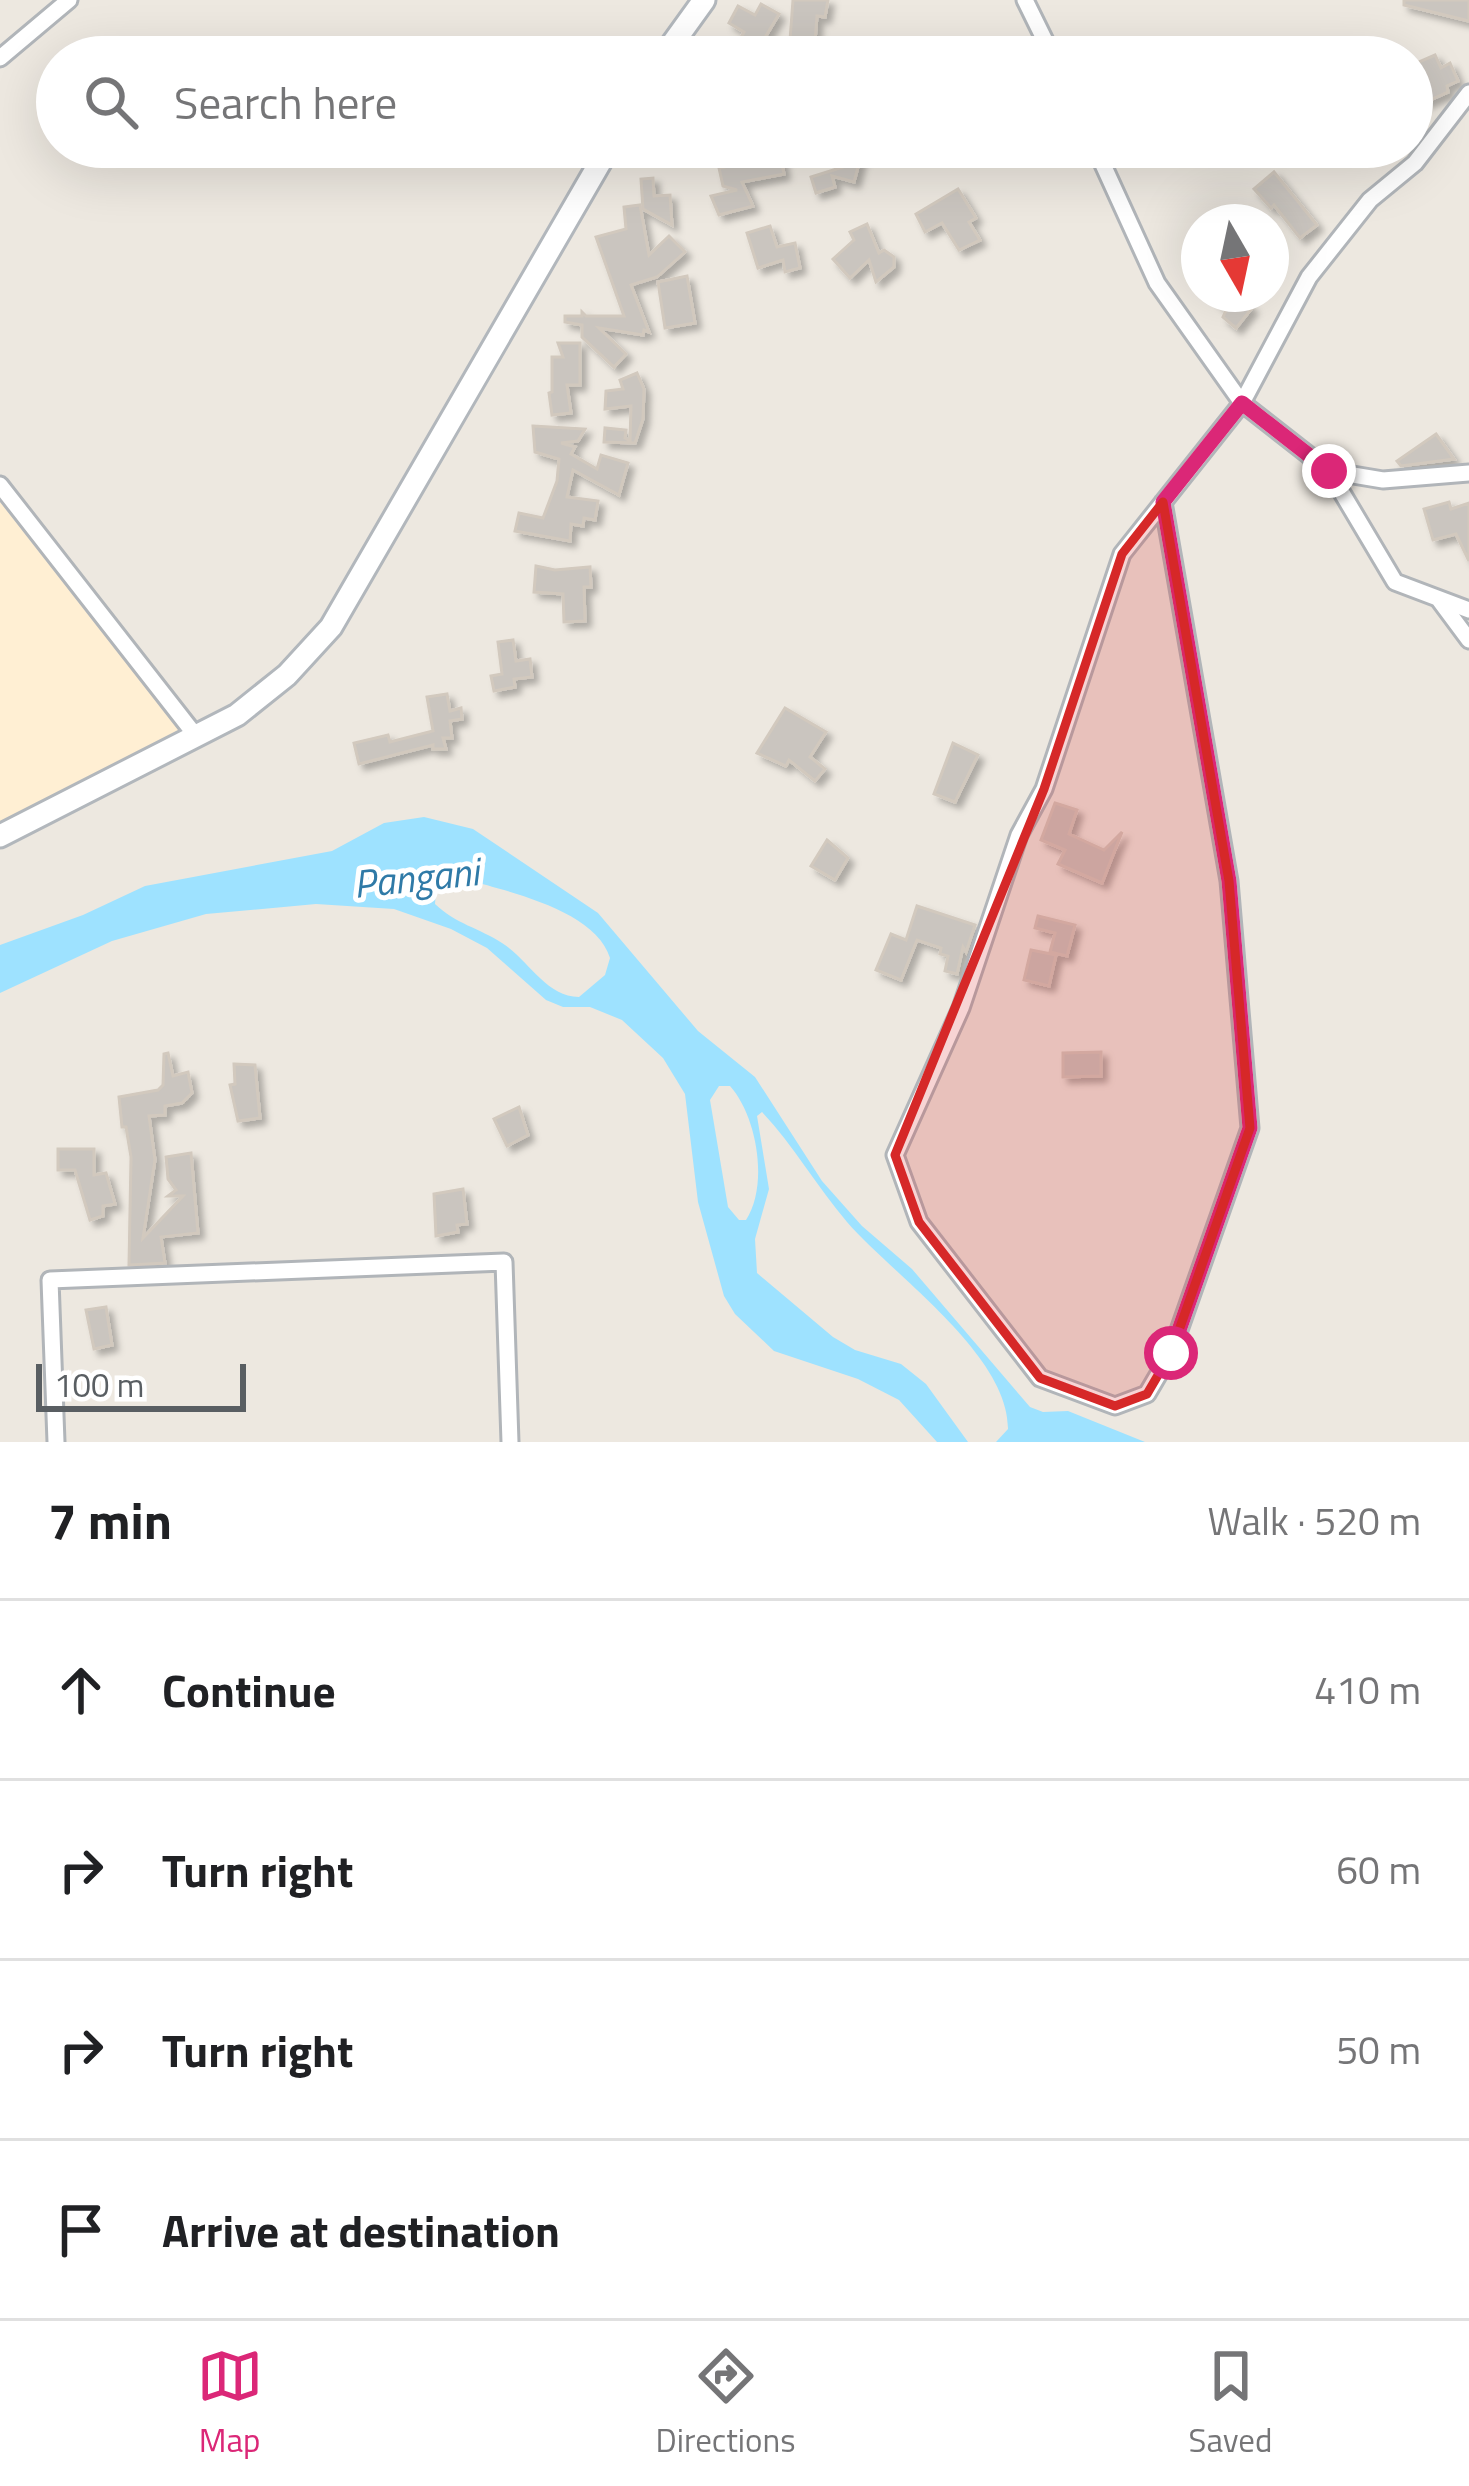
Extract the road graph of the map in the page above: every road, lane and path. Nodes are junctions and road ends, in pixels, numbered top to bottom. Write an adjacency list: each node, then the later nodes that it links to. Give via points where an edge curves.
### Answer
1 (69, 0): 6 (street)
2 (704, 0): 4 (main road)
3 (1025, 0): 5 (street)
4 (678, 36)
5 (1043, 36)
6 (0, 58)
7 (1469, 94): 8 (street)
8 (1433, 140)
9 (597, 168): 20 (main road, via 331,627 237,715)
10 (1105, 168): 12 (street, via 1157,284)
11 (1409, 168): 12 (street, via 1370,200 1309,278)
12 (1242, 403): 13 (street); 16 (street)
13 (1329, 471): 14 (street, via 1383,480); 17 (street, via 1395,582)
14 (1469, 473)
15 (0, 485): 20 (street)
16 (1163, 502): 16 (street, via 1122,554 1044,790 1019,835 961,1008 895,1155 919,1222 1040,1378 1115,1406 1147,1394 1171,1353 1250,1128 1229,881)
17 (1438, 598): 18 (street); 19 (street)
18 (1469, 610)
19 (1469, 640)
20 (196, 736): 21 (main road)
21 (0, 836)
22 (56, 1442): 23 (street, via 50,1280 504,1262)
23 (510, 1442)

